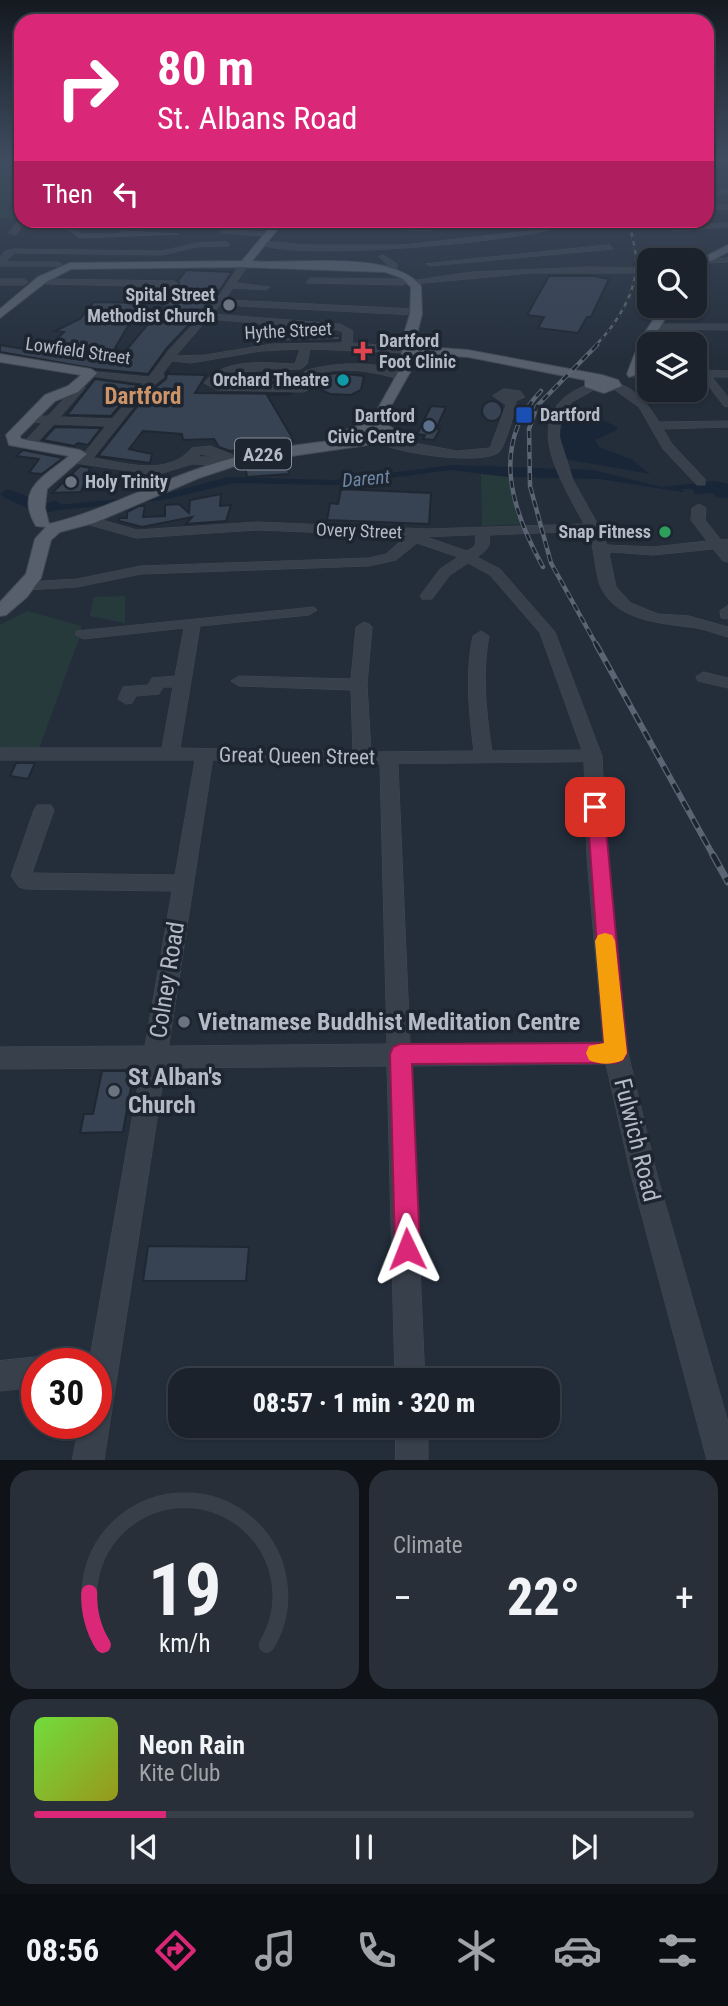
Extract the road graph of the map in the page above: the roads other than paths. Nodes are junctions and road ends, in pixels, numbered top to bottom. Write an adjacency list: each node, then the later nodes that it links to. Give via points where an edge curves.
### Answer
1 (17, 228): 12 (street, via 14,231)
2 (43, 228): 4 (street)
3 (71, 228): 16 (street, via 79,236)
4 (71, 228)
5 (124, 228): 16 (street)
6 (276, 228): 15 (main road)
7 (358, 228): 8 (street)
8 (375, 228)
9 (416, 228): 10 (street)
10 (434, 228)
11 (532, 228): 22 (street, via 530,233)
12 (29, 229)
13 (223, 231): 15 (street)
14 (175, 234): 16 (street)
15 (268, 234): 18 (main road)
16 (119, 235): 24 (street)
17 (594, 238): 35 (street, via 610,247)
18 (260, 243): 20 (street); 30 (main road)
19 (227, 244): 25 (street, via 197,244)
20 (287, 245): 21 (street); 27 (street)
21 (308, 247): 22 (street); 32 (street)
22 (402, 247): 35 (street)
23 (728, 248): 29 (main road)
24 (106, 252): 25 (street); 31 (street, via 14,251)
25 (152, 253): 36 (street)
26 (728, 260): 29 (street)
27 (285, 261): 28 (main road); 30 (main road); 30 (main road, via 266,265)
28 (384, 261): 32 (street); 40 (main road)
29 (709, 261)
30 (243, 262): 36 (main road); 45 (street)
31 (0, 263): 33 (street)
32 (313, 263): 41 (street)
33 (31, 264): 34 (street); 39 (street, via 49,267)
34 (83, 264): 36 (main road); 39 (main road)
35 (430, 264): 38 (street)
36 (149, 265): 47 (street)
37 (637, 270): 38 (street)
38 (442, 275): 40 (street)
39 (51, 277): 47 (street); 52 (main road)
40 (404, 280): 41 (street); 51 (main road, via 417,288)
41 (310, 281): 50 (street)
42 (0, 282): 43 (street)
43 (24, 282)
44 (174, 284): 47 (street, via 150,284)
45 (230, 285): 46 (street); 49 (street, via 221,298)
46 (265, 287)
47 (139, 290): 48 (street)
48 (162, 293)
49 (224, 301): 50 (street); 53 (street)
50 (300, 305): 51 (street)
51 (415, 312): 59 (main road)
52 (0, 315)
53 (205, 316): 58 (street, via 340,327 348,331); 60 (street)
54 (659, 318): 55 (main road)
55 (653, 327): 56 (street); 69 (main road)
56 (728, 327)
57 (305, 346): 58 (street, Hythe Street); 62 (street, Hythe Street, via 254,348); 67 (street, via 300,366 237,369 216,375 209,383 303,389 309,373 329,368 392,371)
58 (347, 346): 59 (street, Hythe Street)
59 (416, 349): 67 (main road); 69 (main road, via 430,358 446,351 475,353); 81 (main road, via 420,367)
60 (169, 357): 62 (street, Hythe Street); 68 (street)
61 (0, 358): 63 (main road, Lowfield Street)
62 (187, 360): 68 (street)
63 (91, 373): 68 (street, Lowfield Street); 74 (main road, via 72,389 50,398)
64 (707, 373): 65 (street)
65 (728, 374)
66 (637, 375): 69 (street)
67 (403, 377): 78 (main road)
68 (145, 379): 76 (street)
69 (613, 380): 79 (street, via 643,405); 92 (street, via 569,398 555,420 552,445)
70 (707, 382): 73 (street)
71 (80, 388): 75 (street)
72 (511, 401): 81 (street, via 512,410 492,452 463,455)
73 (728, 404)
74 (29, 419): 75 (street); 84 (main road, via 13,435 14,442 76,451)
75 (52, 420): 76 (street); 82 (street)
76 (117, 423): 84 (street)
77 (728, 424): 79 (street)
78 (372, 425): 80 (main road); 81 (main road)
79 (655, 426): 86 (street)
80 (354, 433): 81 (main road, via 357,439); 85 (main road, A226)
81 (384, 437): 83 (main road, A226)
82 (32, 442)
83 (254, 456): 85 (main road); 87 (main road, A226)
84 (80, 460): 85 (street, via 156,471 191,460); 91 (main road, via 53,472 43,485 36,497)
85 (224, 460): 87 (main road, A226)
86 (701, 482)
87 (158, 488): 88 (main road, A226); 90 (main road, A226)
88 (121, 505): 90 (main road, A226); 93 (street, via 116,512)
89 (699, 508): 95 (street, via 698,520)
90 (93, 516): 91 (main road, A226); 93 (street, Overy Street)
91 (43, 517): 100 (main road, via 39,558)
92 (596, 527): 94 (street, Overy Street); 97 (street)
93 (120, 530): 94 (street, Overy Street, via 136,534 257,526 392,533)
94 (482, 531): 98 (street, via 481,548)
95 (722, 544): 96 (street); 99 (street)
96 (692, 547): 97 (street); 99 (street)
97 (608, 552): 106 (street, via 608,587 623,604 648,616)
98 (466, 556): 100 (street, Fulwich Road, via 415,539 393,556 367,563 141,570 77,583); 101 (street, via 445,572); 118 (street, Fulwich Road, via 503,580 547,632)
99 (728, 560)
100 (27, 586): 102 (main road)
101 (427, 596)
102 (4, 604)
103 (309, 610): 104 (street)
104 (193, 622): 107 (street); 110 (street)
105 (364, 627): 113 (street)
106 (728, 632)
107 (83, 634)
108 (481, 636): 119 (street, via 477,670)
109 (704, 677): 112 (street)
110 (184, 681): 114 (street, via 158,682 153,690 128,691); 116 (street)
111 (239, 681): 113 (street)
112 (728, 683)
113 (359, 685): 120 (street)
114 (126, 699)
115 (0, 754): 116 (street, Great Queen Street)
116 (170, 754): 117 (street, Great Queen Street)
117 (205, 754): 120 (street, Great Queen Street); 123 (street, Colney Road)
118 (593, 756): 119 (street, Great Queen Street); 124 (street, Fulwich Road, via 597,858)
119 (484, 757): 121 (street, Great Queen Street)
120 (362, 758): 121 (street, Great Queen Street)
121 (388, 758): 125 (street)
122 (44, 810): 123 (street, via 21,876 26,881)
123 (183, 883): 126 (street, Colney Road)
124 (616, 1053): 125 (street); 136 (street, Fulwich Road, via 644,1175)
125 (400, 1054): 126 (street); 129 (street)
126 (154, 1056): 127 (street); 128 (street, Colney Road)
127 (0, 1058)
128 (103, 1348)
129 (411, 1368)
130 (21, 1374): 131 (street)
131 (0, 1376)
132 (412, 1438): 135 (street)
133 (91, 1439): 134 (street)
134 (88, 1460)
135 (412, 1460)
136 (723, 1460)

